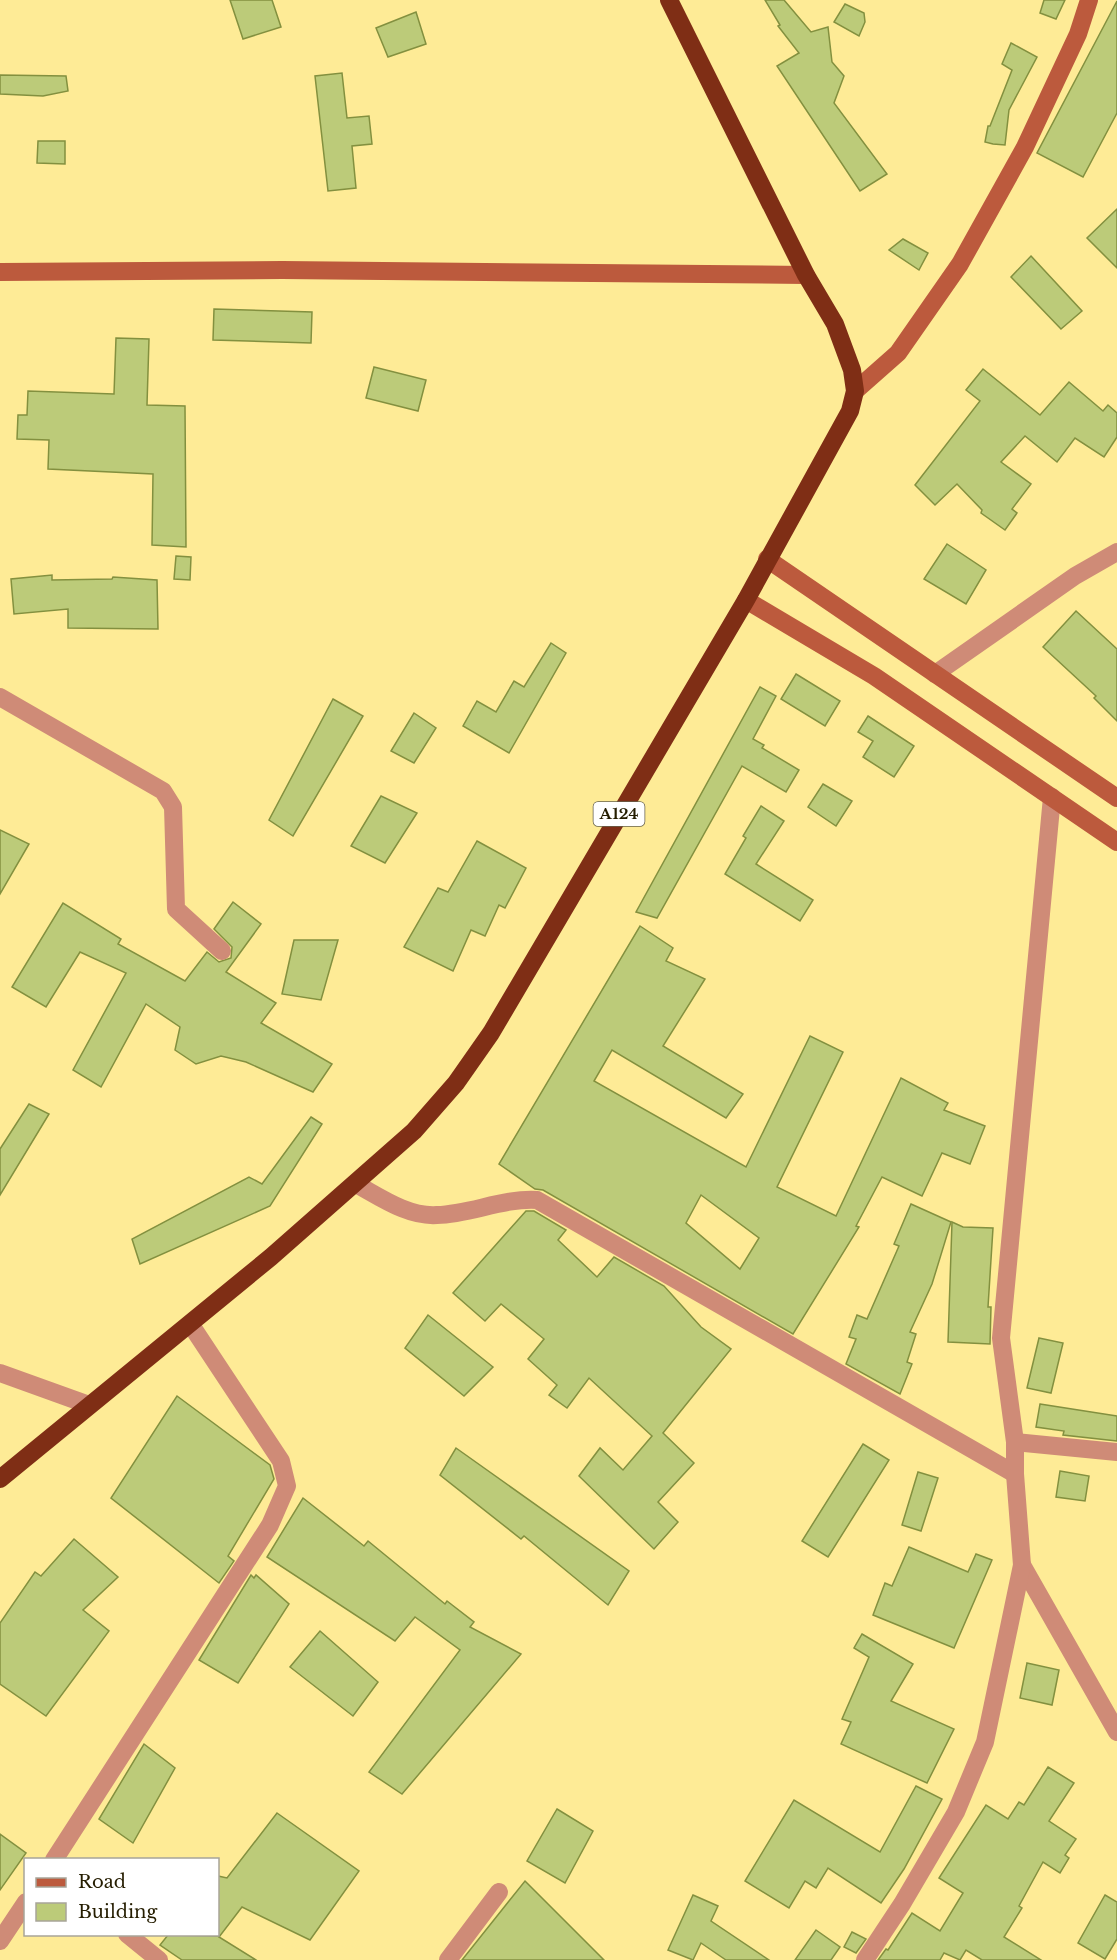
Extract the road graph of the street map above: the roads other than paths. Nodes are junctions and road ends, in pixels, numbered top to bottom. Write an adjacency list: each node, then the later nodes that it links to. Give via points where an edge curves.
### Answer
1 (669, 0): 4 (highway)
2 (1089, 0): 5 (street, via 1078,34 1025,147 960,264 898,353)
3 (0, 272): 4 (street, via 282,270)
4 (806, 275): 5 (highway, via 835,324 852,370)
5 (855, 391): 7 (highway, A124, via 850,411)
6 (1117, 552): 9 (street, via 1075,576)
7 (767, 559): 8 (highway, A124); 9 (street)
8 (746, 600): 11 (street, via 874,676); 15 (highway, A124, via 491,1033 456,1083 414,1131)
9 (935, 674): 12 (street)
10 (0, 697): 14 (street, via 170,798 176,909)
11 (1052, 797): 13 (street); 19 (street, via 1001,1338)
12 (1117, 798)
13 (1117, 842)
14 (222, 951)
15 (356, 1184): 16 (highway, A124); 21 (street, via 394,1205 435,1216 516,1199 537,1200)
16 (191, 1325): 18 (highway, A124); 25 (street, via 281,1461 287,1486 270,1525)
17 (0, 1373): 18 (street)
18 (89, 1405): 22 (highway, A124)
19 (1015, 1442): 20 (street); 21 (street)
20 (1117, 1452)
21 (1015, 1474): 23 (street)
22 (0, 1479)
23 (1022, 1565): 24 (street); 32 (street, via 985,1742 956,1812 903,1904)
24 (1117, 1732)
25 (55, 1858)
26 (499, 1892): 31 (street)
27 (24, 1905): 29 (street)
28 (128, 1936): 30 (street)
29 (0, 1941)
30 (159, 1960)
31 (448, 1960)
32 (865, 1960)

